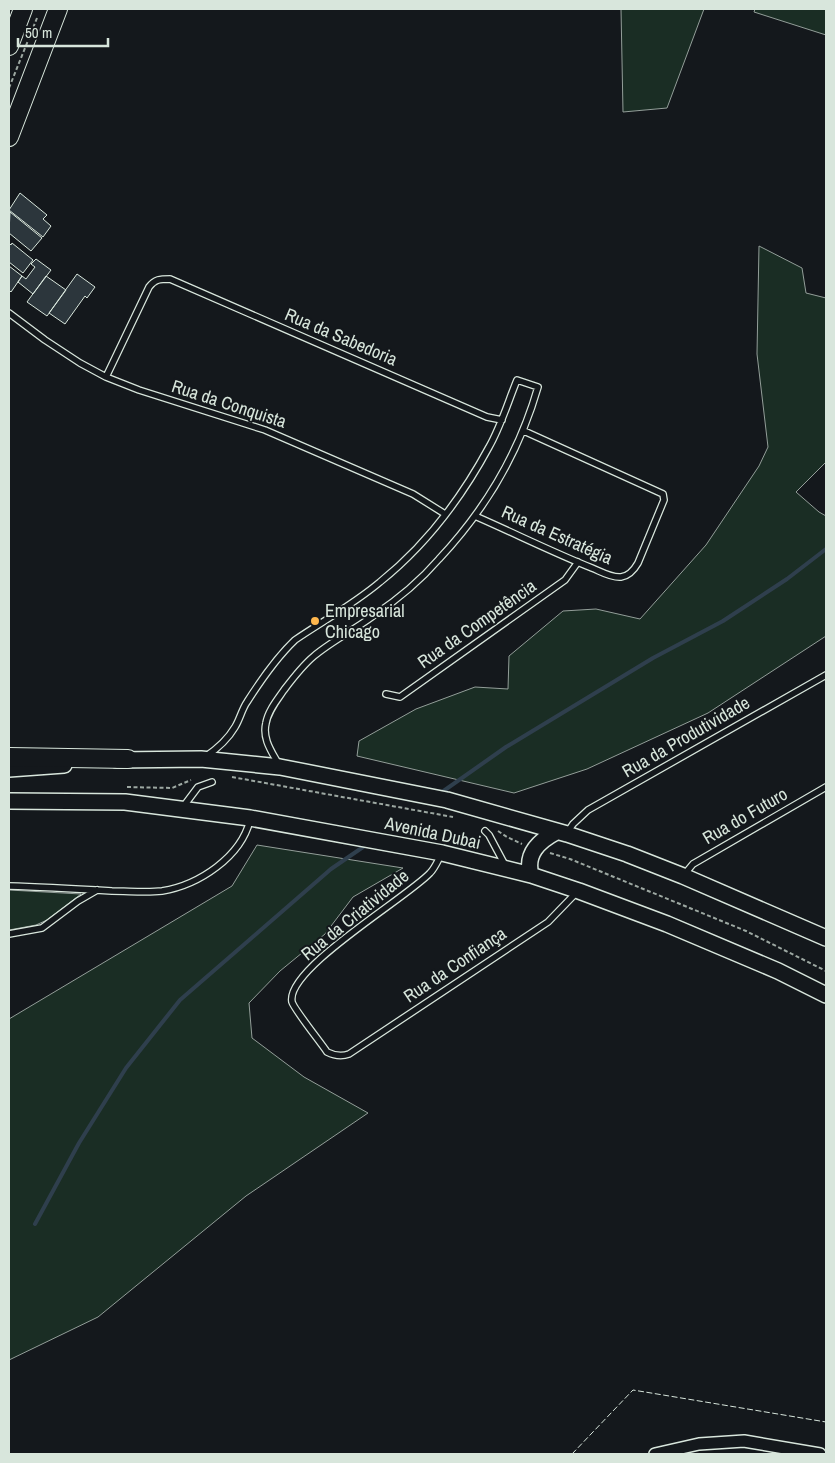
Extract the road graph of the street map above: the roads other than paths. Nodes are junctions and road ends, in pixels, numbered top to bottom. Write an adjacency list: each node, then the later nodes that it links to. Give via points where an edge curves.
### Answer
1 (23, 9): 3 (main road)
2 (58, 9): 4 (main road)
3 (11, 34)
4 (9, 137)
5 (9, 313): 6 (lane, Rua da Conquista, via 66,354)
6 (106, 376): 7 (lane, Rua da Sabedoria, via 149,287 160,279 170,279); 9 (lane, Rua da Conquista, via 139,390 265,430 413,494)
7 (502, 420): 8 (lane, via 517,380 538,387); 9 (lane, via 476,471)
8 (524, 431): 10 (lane, via 496,486); 11 (lane, Rua da Estratégia, via 663,494 664,500 638,563 627,576 611,576)
9 (445, 514): 16 (lane, via 380,582 287,648 260,681 236,726 214,751)
10 (475, 516): 11 (lane, Rua da Estratégia); 17 (lane, via 439,560 402,595 314,656 293,679 265,724 266,740)
11 (578, 562): 13 (lane, Rua da Competência, via 565,580 400,696)
12 (826, 675): 25 (lane, Rua da Produtividade, via 588,810)
13 (386, 694)
14 (9, 757): 15 (main road)
15 (128, 759): 16 (street, Avenida Dubai); 18 (street, Avenida Dubai)
16 (201, 759): 17 (street, Avenida Dubai)
17 (280, 767): 25 (street, Avenida Dubai, via 447,800)
18 (9, 769)
19 (212, 782): 22 (lane, via 198,787)
20 (826, 787): 29 (lane, Rua do Futuro, via 693,864)
21 (9, 801): 22 (street, Avenida Dubai, via 125,802)
22 (181, 809): 23 (street, Avenida Dubai)
23 (250, 818): 26 (street, Avenida Dubai); 31 (lane, via 241,842 230,856 194,880 162,891)
24 (485, 831): 27 (lane)
25 (561, 833): 28 (street, via 543,838 532,853 528,867); 29 (street, Avenida Dubai)
26 (442, 853): 27 (street, Avenida Dubai); 36 (lane, Rua da Criatividade, via 431,872 350,934 317,963 293,992 292,1002 327,1052)
27 (508, 869): 28 (street, Avenida Dubai)
28 (531, 875): 32 (street, Avenida Dubai)
29 (684, 876): 34 (street, Avenida Dubai)
30 (9, 886): 31 (lane)
31 (97, 890): 33 (lane, via 42,928)
32 (579, 891): 35 (street, Avenida Dubai, via 778,971); 36 (lane, Rua da Confiança, via 548,922)
33 (9, 934)
34 (826, 938)
35 (826, 996)
36 (342, 1056)
37 (655, 1454): 38 (street, via 699,1444 744,1441)
38 (820, 1454)

